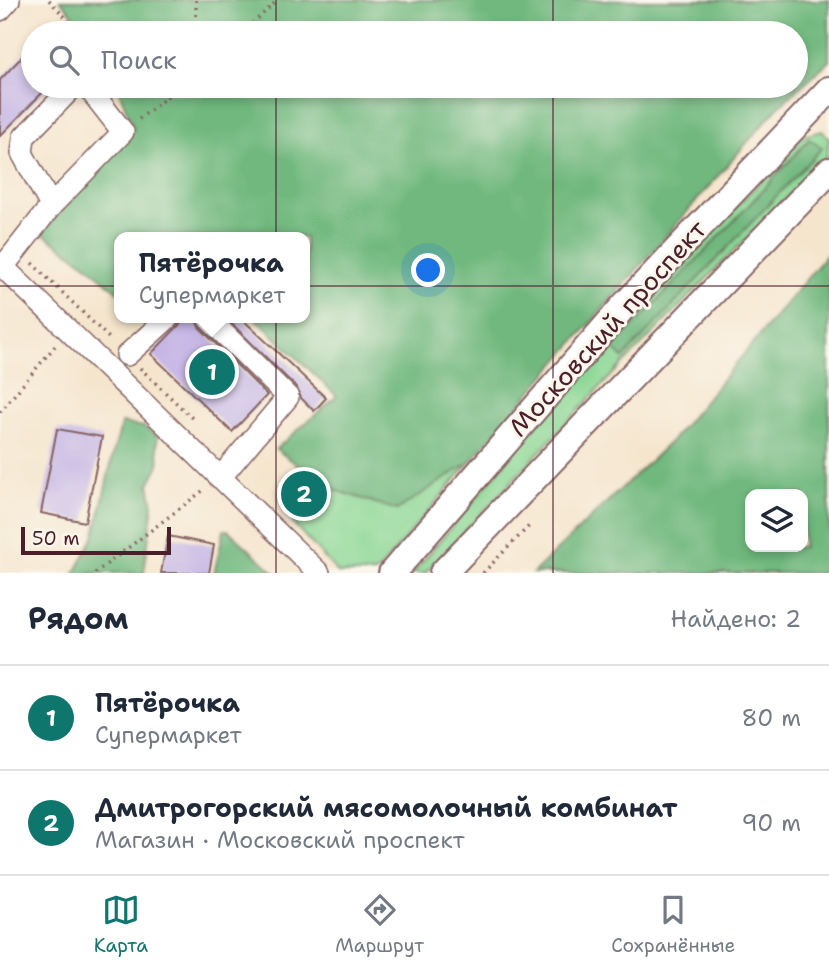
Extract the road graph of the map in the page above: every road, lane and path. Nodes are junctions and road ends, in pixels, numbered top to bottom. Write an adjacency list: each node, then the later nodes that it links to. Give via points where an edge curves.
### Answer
1 (9, 0): 5 (lane)
2 (49, 0): 6 (path)
3 (196, 0): 7 (path)
4 (278, 0): 8 (path)
5 (0, 10)
6 (69, 21)
7 (196, 21)
8 (255, 21)
9 (829, 90): 13 (main road, Московский проспект)
10 (62, 98): 16 (lane, via 24,137 22,153)
11 (96, 98): 14 (lane)
12 (166, 98): 14 (path)
13 (818, 113): 29 (main road, Московский проспект, via 623,307)
14 (123, 132): 16 (lane)
15 (829, 171): 30 (main road, Московский проспект)
16 (51, 206): 17 (lane)
17 (18, 249): 18 (lane); 22 (path)
18 (2, 266): 21 (lane)
19 (163, 323): 22 (lane)
20 (213, 323): 25 (lane, via 288,397)
21 (68, 331): 23 (path); 25 (lane)
22 (128, 355): 24 (path)
23 (0, 412)
24 (193, 419)
25 (220, 478): 27 (path); 28 (lane)
26 (532, 523): 31 (path)
27 (95, 573)
28 (319, 573)
29 (392, 573)
30 (443, 573)
31 (484, 573)

